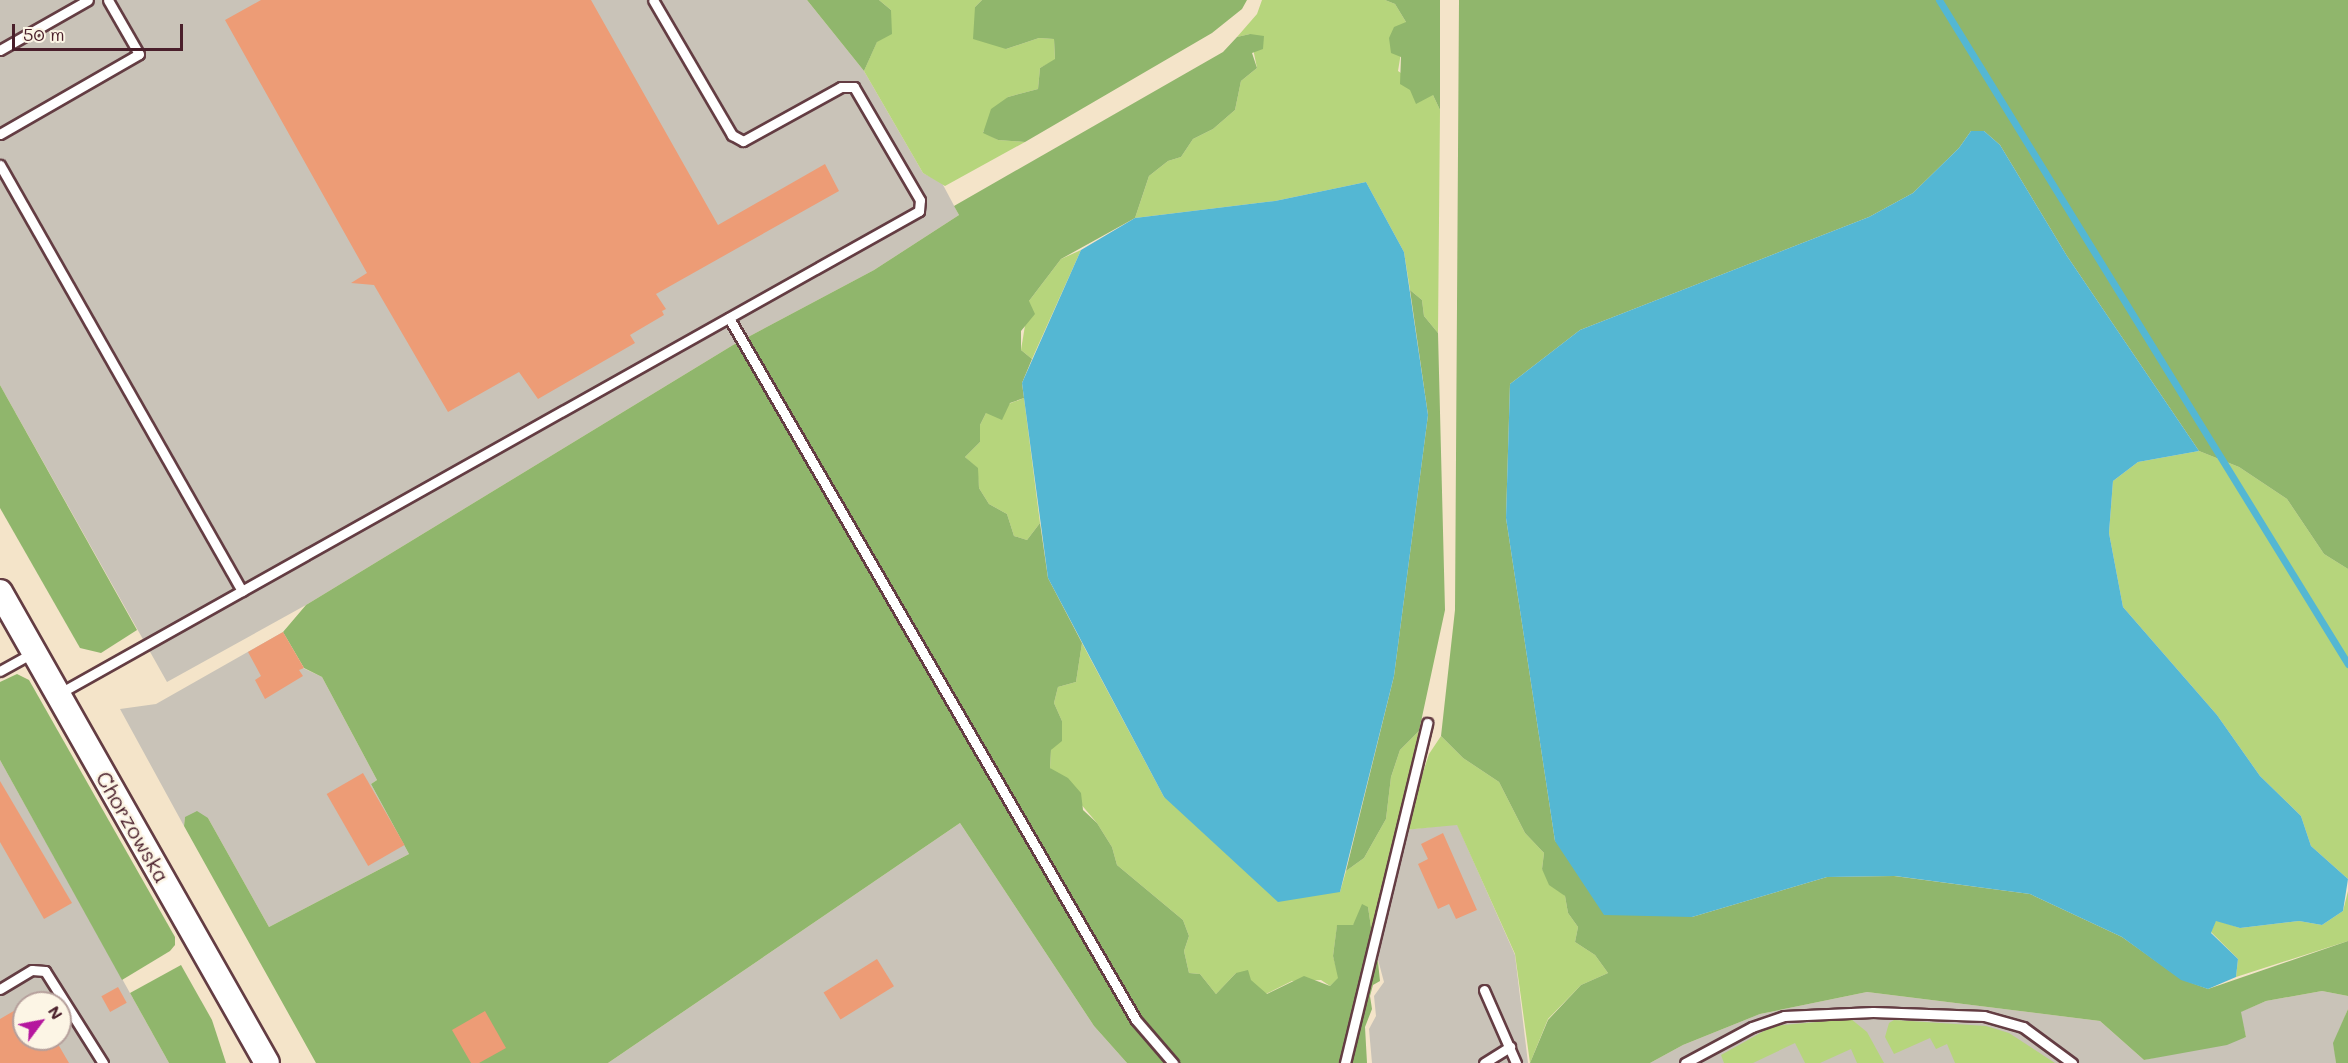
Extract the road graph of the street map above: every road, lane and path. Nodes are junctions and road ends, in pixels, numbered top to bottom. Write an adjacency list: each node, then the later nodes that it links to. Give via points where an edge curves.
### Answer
1 (88, 0): 4 (lane)
2 (108, 0): 5 (lane, via 139,54)
3 (653, 0): 7 (lane, via 732,135 743,141 841,87 854,87 920,200 919,211)
4 (0, 50)
5 (0, 134)
6 (0, 165): 8 (lane)
7 (729, 318): 8 (lane); 19 (lane, via 1136,1020)
8 (242, 591): 12 (lane)
9 (0, 592): 10 (street, Chorzowska)
10 (34, 651): 11 (lane); 12 (street, Chorzowska)
11 (0, 671)
12 (58, 694): 18 (street, Chorzowska)
13 (1427, 723): 20 (lane)
14 (0, 989): 17 (lane, via 32,970 45,971)
15 (1484, 990): 16 (lane)
16 (1510, 1047): 21 (lane); 22 (lane)
17 (103, 1063)
18 (267, 1063)
19 (1173, 1063)
20 (1345, 1063)
21 (1484, 1063)
22 (1516, 1063)
23 (1685, 1063): 24 (lane, via 1752,1027 1784,1016 1873,1012 1984,1016 2024,1027)
24 (2072, 1063)

